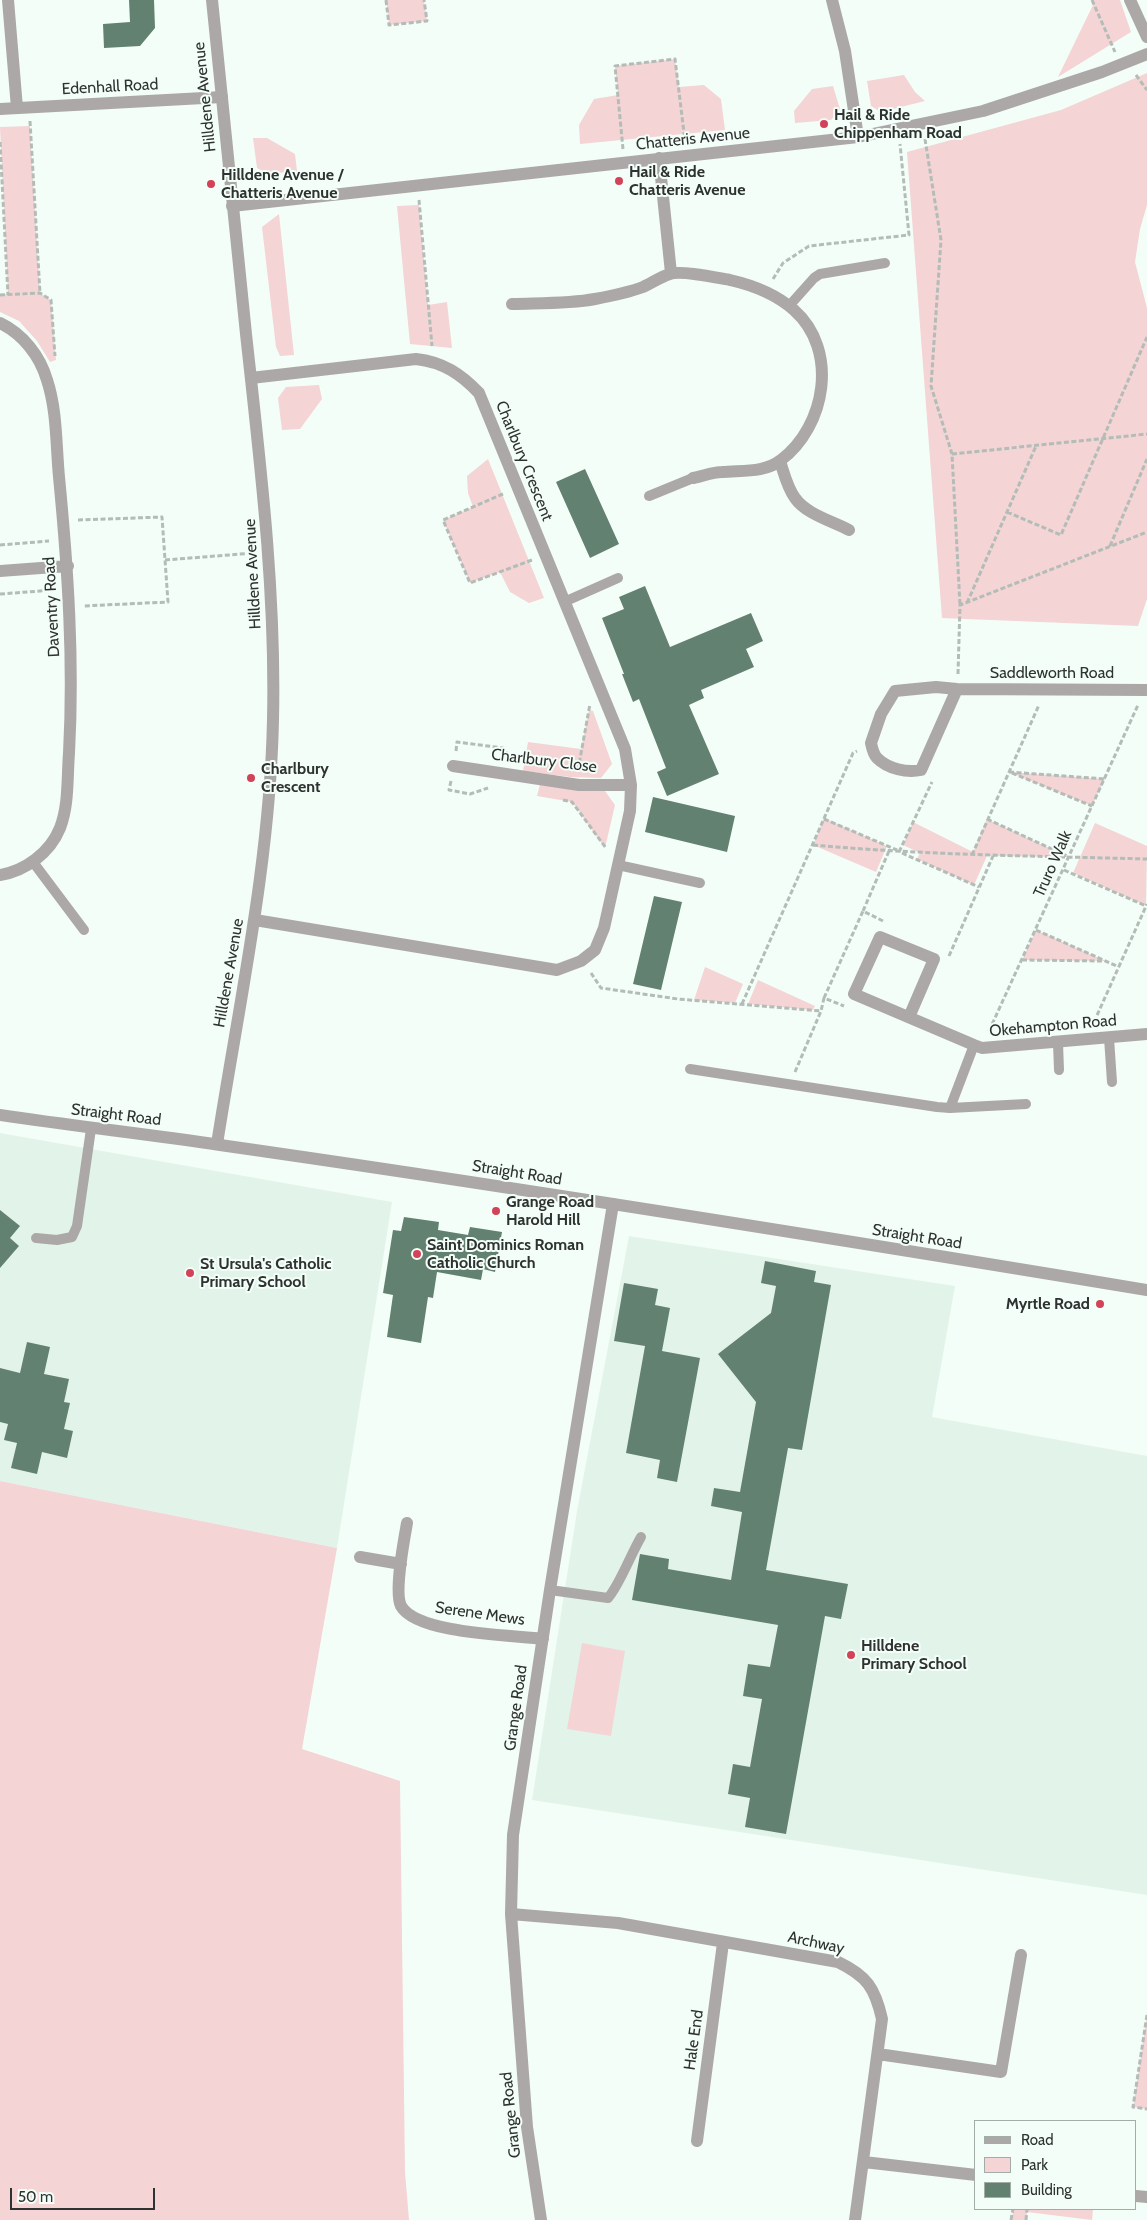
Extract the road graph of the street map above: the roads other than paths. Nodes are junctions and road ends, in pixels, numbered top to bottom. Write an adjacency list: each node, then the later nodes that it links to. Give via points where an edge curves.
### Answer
1 (8, 0): 8 (street)
2 (212, 0): 7 (street, Hilldene Avenue)
3 (832, 0): 10 (street, via 845,50)
4 (1130, 0): 5 (street)
5 (1147, 37)
6 (1147, 54): 10 (street, Chatteris Avenue, via 983,111)
7 (222, 97): 8 (street, Edenhall Road); 12 (street, Hilldene Avenue)
8 (23, 108): 9 (street, Edenhall Road)
9 (0, 109)
10 (858, 137): 11 (street, Chatteris Avenue)
11 (659, 158): 12 (street, Chatteris Avenue); 14 (street)
12 (232, 206): 18 (street, Hilldene Avenue)
13 (885, 263): 16 (lane, via 820,274)
14 (671, 273): 15 (street, via 643,287 592,300); 16 (street, via 731,281 764,292)
15 (512, 304)
16 (789, 306): 19 (street, via 809,328 823,376 817,412 807,430)
17 (0, 323): 23 (street, Daventry Road, via 26,342 47,379)
18 (251, 378): 26 (street, Charlbury Crescent, via 416,359 433,361 449,368 479,393); 35 (street, Hilldene Avenue, via 269,552 273,721 267,823)
19 (780, 461): 20 (street, via 751,471 721,472); 22 (street, via 795,498 806,508)
20 (693, 478): 21 (lane)
21 (649, 496)
22 (849, 530)
23 (68, 566): 24 (street); 31 (street, Daventry Road, via 71,712 65,812 60,830)
24 (0, 571)
25 (618, 578): 26 (lane)
26 (564, 602): 30 (street, Charlbury Crescent, via 625,749)
27 (957, 689): 27 (street, Saddleworth Road, via 921,770 898,770 876,758 871,743 881,714 895,691 936,687); 28 (street, Saddleworth Road)
28 (1146, 690)
29 (453, 766): 30 (street, Charlbury Close, via 579,785)
30 (631, 785): 32 (street, Charlbury Crescent, via 630,811)
31 (33, 862): 33 (street, Daventry Road, via 14,873); 36 (lane)
32 (618, 865): 34 (lane); 35 (street, Charlbury Crescent, via 604,928 595,950 582,961 557,970)
33 (0, 875)
34 (700, 883)
35 (255, 920): 49 (street, Hilldene Avenue)
36 (84, 930)
37 (909, 1017): 37 (street, Okehampton Road, via 934,959 880,936 854,994); 41 (street, Okehampton Road)
38 (1147, 1034): 39 (street, Okehampton Road)
39 (1109, 1038): 40 (street, Okehampton Road); 44 (lane)
40 (1058, 1043): 41 (street, Okehampton Road); 43 (lane)
41 (978, 1047): 46 (lane)
42 (690, 1068): 46 (lane)
43 (1059, 1070)
44 (1112, 1082)
45 (1026, 1104): 46 (lane)
46 (950, 1108)
47 (0, 1115): 48 (street, Straight Road)
48 (91, 1129): 49 (street, Straight Road); 51 (lane, via 77,1226 72,1237 57,1240)
49 (217, 1144): 50 (street, Straight Road)
50 (613, 1204): 52 (street, Straight Road); 57 (street, Grange Road)
51 (36, 1238)
52 (1147, 1290)
53 (407, 1523): 56 (street, Serene Mews)
54 (641, 1537): 57 (lane, via 608,1598)
55 (360, 1557): 56 (street)
56 (401, 1564): 58 (street, Serene Mews, via 401,1605 415,1619 437,1627)
57 (550, 1590): 58 (street, Grange Road)
58 (543, 1639): 59 (street, Grange Road, via 514,1836)
59 (512, 1914): 60 (street, Archway, via 618,1923); 66 (street, Grange Road, via 527,2127)
60 (723, 1943): 62 (street, Archway, via 838,1962 859,1972 874,1992 882,2019); 63 (street, Hale End)
61 (1021, 1956): 62 (street, via 1001,2072)
62 (878, 2054): 64 (street, Archway)
63 (697, 2141)
64 (864, 2162): 65 (street); 67 (street, Archway)
65 (974, 2176)
66 (542, 2220)
67 (855, 2220)

